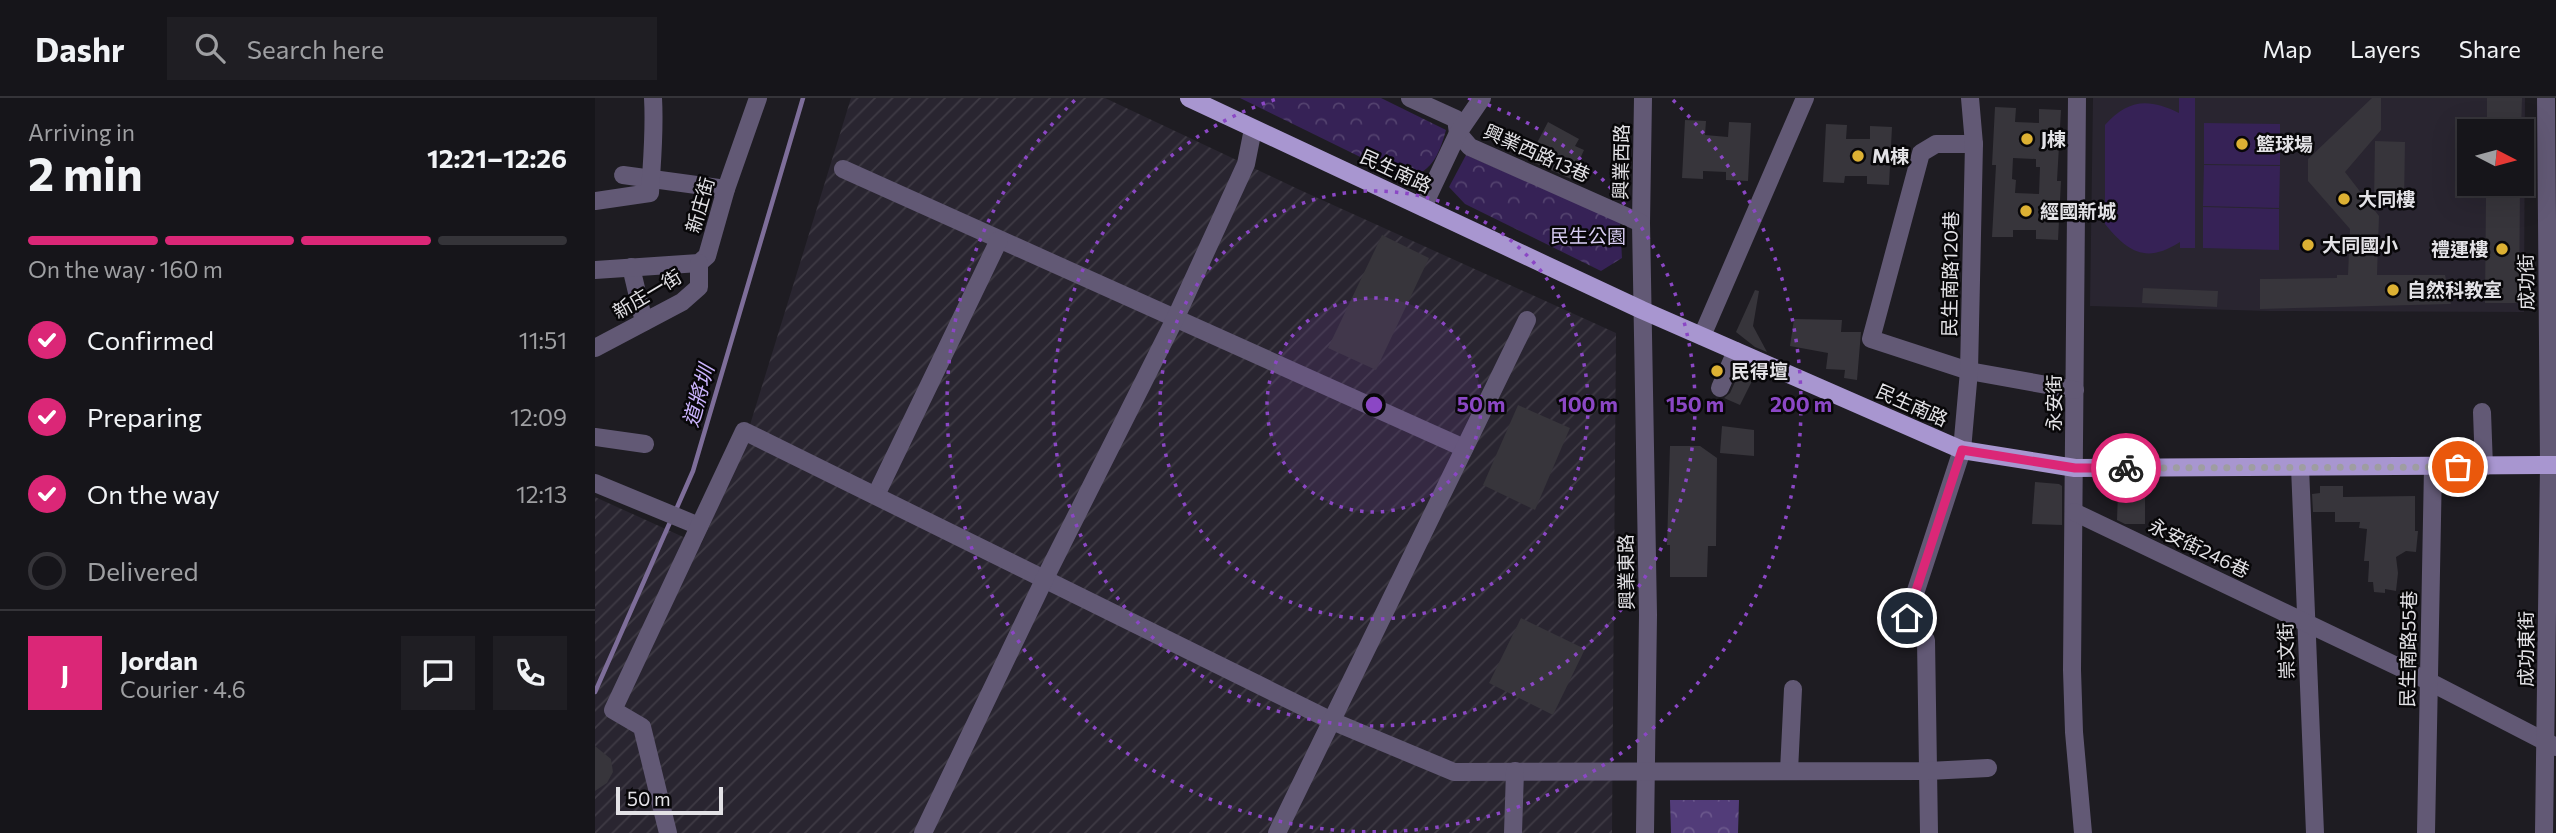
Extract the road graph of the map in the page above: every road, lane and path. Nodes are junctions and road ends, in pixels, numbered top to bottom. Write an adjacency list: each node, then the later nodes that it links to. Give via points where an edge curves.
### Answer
1 (653, 98): 16 (street)
2 (758, 98): 17 (street, 新庄街)
3 (1189, 98): 11 (main road, 民生南路)
4 (1410, 98): 12 (street, 興業西路13巷, via 1456,119)
5 (1482, 98): 12 (street)
6 (1643, 98): 20 (street, 興業西路)
7 (1805, 98): 30 (street)
8 (1970, 98): 13 (street, 民生南路120巷)
9 (2077, 98): 35 (street, 永安街)
10 (2546, 98): 21 (street, 成功街)
11 (1253, 129): 19 (main road, 民生南路); 27 (street, via 1246,164)
12 (1458, 133): 19 (street); 20 (street, 興業西路13巷, via 1470,147)
13 (1973, 144): 33 (street, 民生南路120巷); 33 (street, via 1936,144 1921,153 1871,339)
14 (843, 169): 22 (street)
15 (623, 176): 16 (street)
16 (651, 179): 17 (street); 18 (street, via 650,192)
17 (726, 189): 23 (street, 新庄街, via 707,256)
18 (598, 201)
19 (1423, 207): 26 (main road, 民生南路)
20 (1641, 223): 26 (street, 興業西路)
21 (2551, 234): 41 (street, 成功街)
22 (999, 240): 27 (street); 47 (street)
23 (699, 263): 24 (street, 新庄街); 29 (street, 新庄一街, via 699,287 682,302)
24 (631, 267): 25 (street, 新庄街); 29 (street)
25 (595, 270)
26 (1642, 310): 30 (main road, 民生南路); 59 (street, 興業東路)
27 (1176, 317): 39 (street); 50 (street)
28 (1527, 320): 39 (street)
29 (644, 322): 31 (street, 新庄一街)
30 (1702, 336): 32 (main road, 民生南路)
31 (595, 348)
32 (1736, 351): 34 (street); 40 (main road, 民生南路)
33 (1969, 371): 35 (street); 40 (street, 民生南路120巷)
34 (1720, 388)
35 (2075, 390): 45 (street, 永安街)
36 (2482, 412): 44 (street)
37 (595, 437): 38 (street)
38 (645, 444)
39 (1464, 447): 56 (street)
40 (1962, 450): 45 (main road, 民生南路); 51 (street, 民生南路120巷)
41 (2552, 465): 44 (main road, 民生南路); 57 (street, 成功東街)
42 (2300, 467): 43 (main road, 民生南路); 45 (main road, 民生南路); 52 (street, 崇文街)
43 (2433, 467): 44 (main road, 民生南路); 54 (street, 民生南路55巷)
44 (2484, 467)
45 (2075, 468): 48 (street, 永安街)
46 (595, 483): 49 (street)
47 (876, 495): 49 (street, via 744,431); 50 (street)
48 (2074, 512): 52 (street, 永安街246巷); 69 (street, 永安街, via 2072,670)
49 (699, 526): 63 (street, via 613,710 642,727)
50 (1045, 578): 56 (street); 64 (street)
51 (1907, 618)
52 (2306, 623): 54 (street, 永安街246巷); 70 (street, 崇文街)
53 (1926, 639): 62 (street)
54 (2428, 681): 57 (street, 永安街246巷); 71 (street, 民生南路55巷)
55 (1793, 689): 61 (street)
56 (1332, 722): 60 (street, via 1454,772); 65 (street)
57 (2551, 745): 72 (street, 成功東街)
58 (1988, 768): 62 (street)
59 (1646, 770): 60 (street); 61 (street); 67 (street, 興業東路)
60 (1515, 771): 66 (street)
61 (1789, 771): 62 (street)
62 (1928, 771): 68 (street)
63 (667, 833)
64 (923, 833)
65 (1277, 833)
66 (1513, 833)
67 (1644, 833)
68 (1929, 833)
69 (2083, 833)
70 (2315, 833)
71 (2426, 833)
72 (2544, 833)

